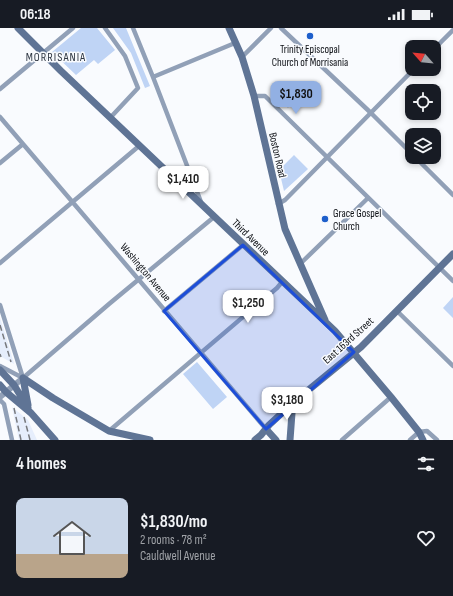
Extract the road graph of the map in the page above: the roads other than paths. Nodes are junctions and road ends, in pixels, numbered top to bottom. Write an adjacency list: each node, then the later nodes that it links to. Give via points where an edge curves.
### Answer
1 (18, 28): 11 (main road, Third Avenue)
2 (73, 28): 11 (street)
3 (105, 28): 19 (street, via 125,56 138,88)
4 (133, 28): 14 (street)
5 (229, 28): 10 (main road, Boston Road)
6 (271, 28): 12 (street)
7 (281, 28): 17 (street)
8 (453, 30): 9 (street)
9 (441, 42)
10 (235, 43): 12 (main road, Boston Road); 14 (street)
11 (42, 53): 15 (street); 19 (main road, Third Avenue)
12 (242, 57): 16 (main road, Boston Road)
13 (407, 76): 17 (street)
14 (153, 77): 30 (street)
15 (0, 89)
16 (254, 96): 23 (street, via 265,96); 29 (main road, Boston Road)
17 (371, 113): 22 (street); 23 (street)
18 (0, 116): 20 (street, Washington Avenue)
19 (110, 118): 21 (main road, Third Avenue)
20 (23, 144): 24 (street); 28 (street, Washington Avenue)
21 (139, 146): 28 (street); 30 (main road, Third Avenue)
22 (405, 147)
23 (328, 157): 27 (street); 29 (street)
24 (0, 163)
25 (422, 164): 26 (street)
26 (453, 195)
27 (368, 198): 35 (street); 36 (street)
28 (72, 202): 34 (street); 37 (street, Washington Avenue)
29 (278, 204): 35 (main road, Boston Road, via 285,229)
30 (202, 205): 31 (main road, Third Avenue)
31 (214, 217): 32 (main road, Third Avenue); 37 (street)
32 (243, 245): 39 (main road, Third Avenue); 43 (street)
33 (453, 254): 36 (main road, East 163rd Street)
34 (0, 263)
35 (300, 264): 40 (main road, Boston Road)
36 (439, 268): 38 (street); 44 (main road, East 163rd Street)
37 (138, 280): 43 (street, Washington Avenue); 51 (street)
38 (453, 281)
39 (282, 282): 41 (main road, Third Avenue); 46 (street)
40 (310, 285): 41 (main road, via 310,297); 45 (main road, Boston Road)
41 (306, 304): 45 (main road, Third Avenue)
42 (0, 305): 51 (street)
43 (164, 311): 46 (street, Washington Avenue)
44 (396, 311): 47 (main road, East 163rd Street); 49 (street)
45 (326, 322): 47 (main road, Third Avenue)
46 (200, 352): 59 (street, Washington Avenue); 60 (street)
47 (354, 352): 55 (main road, Third Avenue); 57 (main road, East 163rd Street)
48 (0, 366): 51 (street)
49 (453, 366)
50 (0, 370): 53 (main road)
51 (23, 378): 53 (street); 58 (main road); 60 (main road)
52 (0, 385): 54 (main road)
53 (14, 385): 54 (street); 58 (main road)
54 (6, 392): 56 (street); 58 (main road)
55 (391, 397): 61 (main road, Third Avenue); 68 (street)
56 (0, 399): 62 (street, via 4,404)
57 (295, 401): 59 (main road, East 163rd Street); 67 (main road)
58 (31, 413): 63 (main road)
59 (266, 429): 65 (main road, East 163rd Street); 66 (main road, Washington Avenue)
60 (109, 430): 64 (main road)
61 (419, 432): 69 (street); 70 (main road, Third Avenue); 71 (street, via 427,430)
62 (12, 440)
63 (55, 440)
64 (150, 440)
65 (255, 440)
66 (276, 440)
67 (290, 440)
68 (342, 440)
69 (410, 440)
70 (423, 440)
71 (437, 440)

